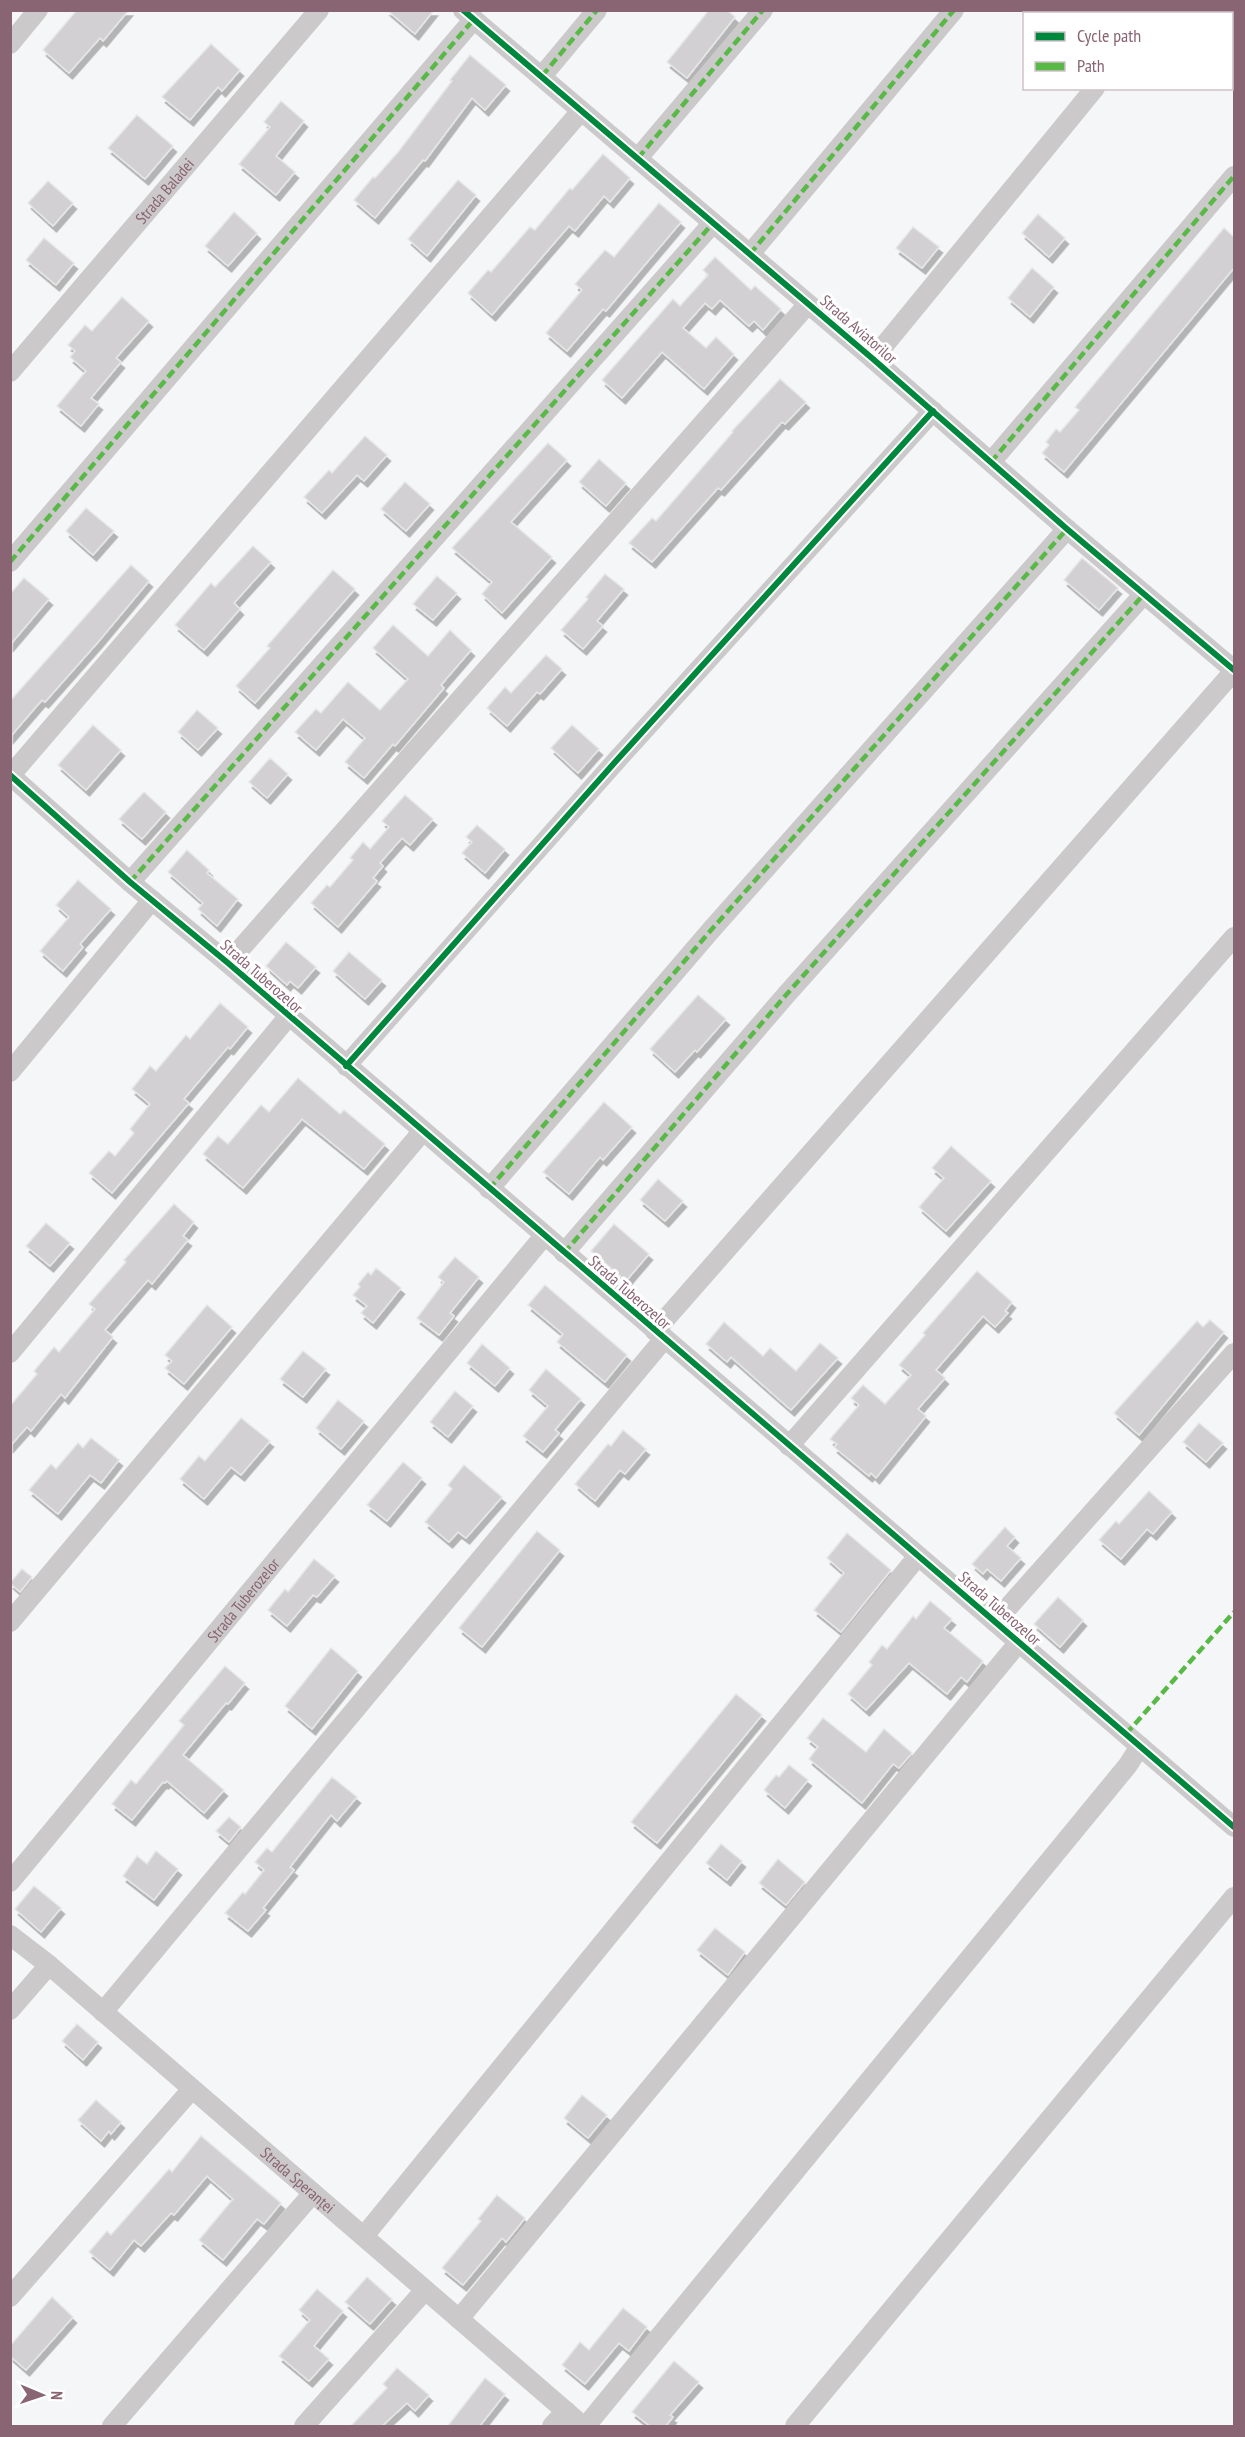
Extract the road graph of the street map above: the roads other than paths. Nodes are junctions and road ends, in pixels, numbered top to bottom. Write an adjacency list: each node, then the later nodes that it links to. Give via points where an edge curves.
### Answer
1 (38, 10): 7 (street)
2 (320, 10): 17 (street, Strada Baladei)
3 (597, 10): 8 (street)
4 (763, 10): 11 (street)
5 (954, 10): 14 (street)
6 (469, 15): 8 (street, Strada Aviatorilor); 21 (street)
7 (10, 44)
8 (542, 76): 10 (street, Strada Aviatorilor)
9 (1093, 90): 16 (street)
10 (582, 111): 11 (street, Strada Aviatorilor); 24 (street)
11 (638, 158): 13 (street, Strada Aviatorilor)
12 (1234, 176): 19 (street)
13 (713, 223): 14 (street, Strada Aviatorilor); 25 (street)
14 (750, 254): 15 (street, Strada Aviatorilor)
15 (808, 304): 16 (street, Strada Aviatorilor); 28 (street)
16 (873, 359): 18 (street, Strada Aviatorilor)
17 (10, 372)
18 (933, 411): 19 (street, Strada Aviatorilor); 30 (street, via 616,760)
19 (991, 462): 20 (street, Strada Aviatorilor)
20 (1067, 529): 22 (street, Strada Aviatorilor); 33 (street, via 704,938)
21 (10, 562)
22 (1144, 594): 23 (street, Strada Aviatorilor); 35 (street, via 786,995)
23 (1233, 665): 36 (street)
24 (11, 776): 25 (street, Strada Tuberozelor)
25 (130, 882): 26 (street, Strada Tuberozelor)
26 (152, 900): 28 (street, Strada Tuberozelor); 31 (street)
27 (1234, 937): 39 (street)
28 (228, 963): 29 (street, Strada Tuberozelor)
29 (288, 1017): 30 (street, Strada Tuberozelor); 37 (street)
30 (346, 1066): 32 (street, Strada Tuberozelor)
31 (10, 1072)
32 (422, 1132): 33 (street, Strada Tuberozelor); 41 (street)
33 (489, 1189): 34 (street, Strada Tuberozelor)
34 (544, 1236): 35 (street, Strada Tuberozelor); 46 (street, Strada Tuberozelor)
35 (564, 1252): 36 (street, Strada Tuberozelor)
36 (660, 1335): 39 (street, Strada Tuberozelor); 51 (street)
37 (10, 1353)
38 (1234, 1353): 42 (street)
39 (789, 1446): 40 (street, Strada Tuberozelor)
40 (918, 1556): 42 (street, Strada Tuberozelor); 54 (street)
41 (10, 1622)
42 (995, 1622): 43 (street, Strada Tuberozelor)
43 (1018, 1642): 44 (street, Strada Tuberozelor); 57 (street)
44 (1140, 1746): 45 (street, Strada Tuberozelor); 62 (street)
45 (1234, 1827)
46 (10, 1882)
47 (1234, 1897): 63 (street)
48 (10, 1935): 49 (street, Strada Speranței)
49 (49, 1965): 50 (street); 51 (street, Strada Speranței)
50 (10, 2010)
51 (103, 2012): 52 (street, Strada Speranței)
52 (192, 2089): 53 (street, Strada Speranței); 56 (street)
53 (313, 2193): 54 (street, Strada Speranței); 59 (street)
54 (364, 2236): 55 (street, Strada Speranței)
55 (425, 2290): 57 (street, Strada Speranței); 60 (street)
56 (10, 2297)
57 (459, 2319): 58 (street, Strada Speranței)
58 (566, 2411): 61 (street); 62 (street, Strada Speranței)
59 (112, 2427)
60 (304, 2427)
61 (552, 2427)
62 (585, 2427)
63 (795, 2427)

